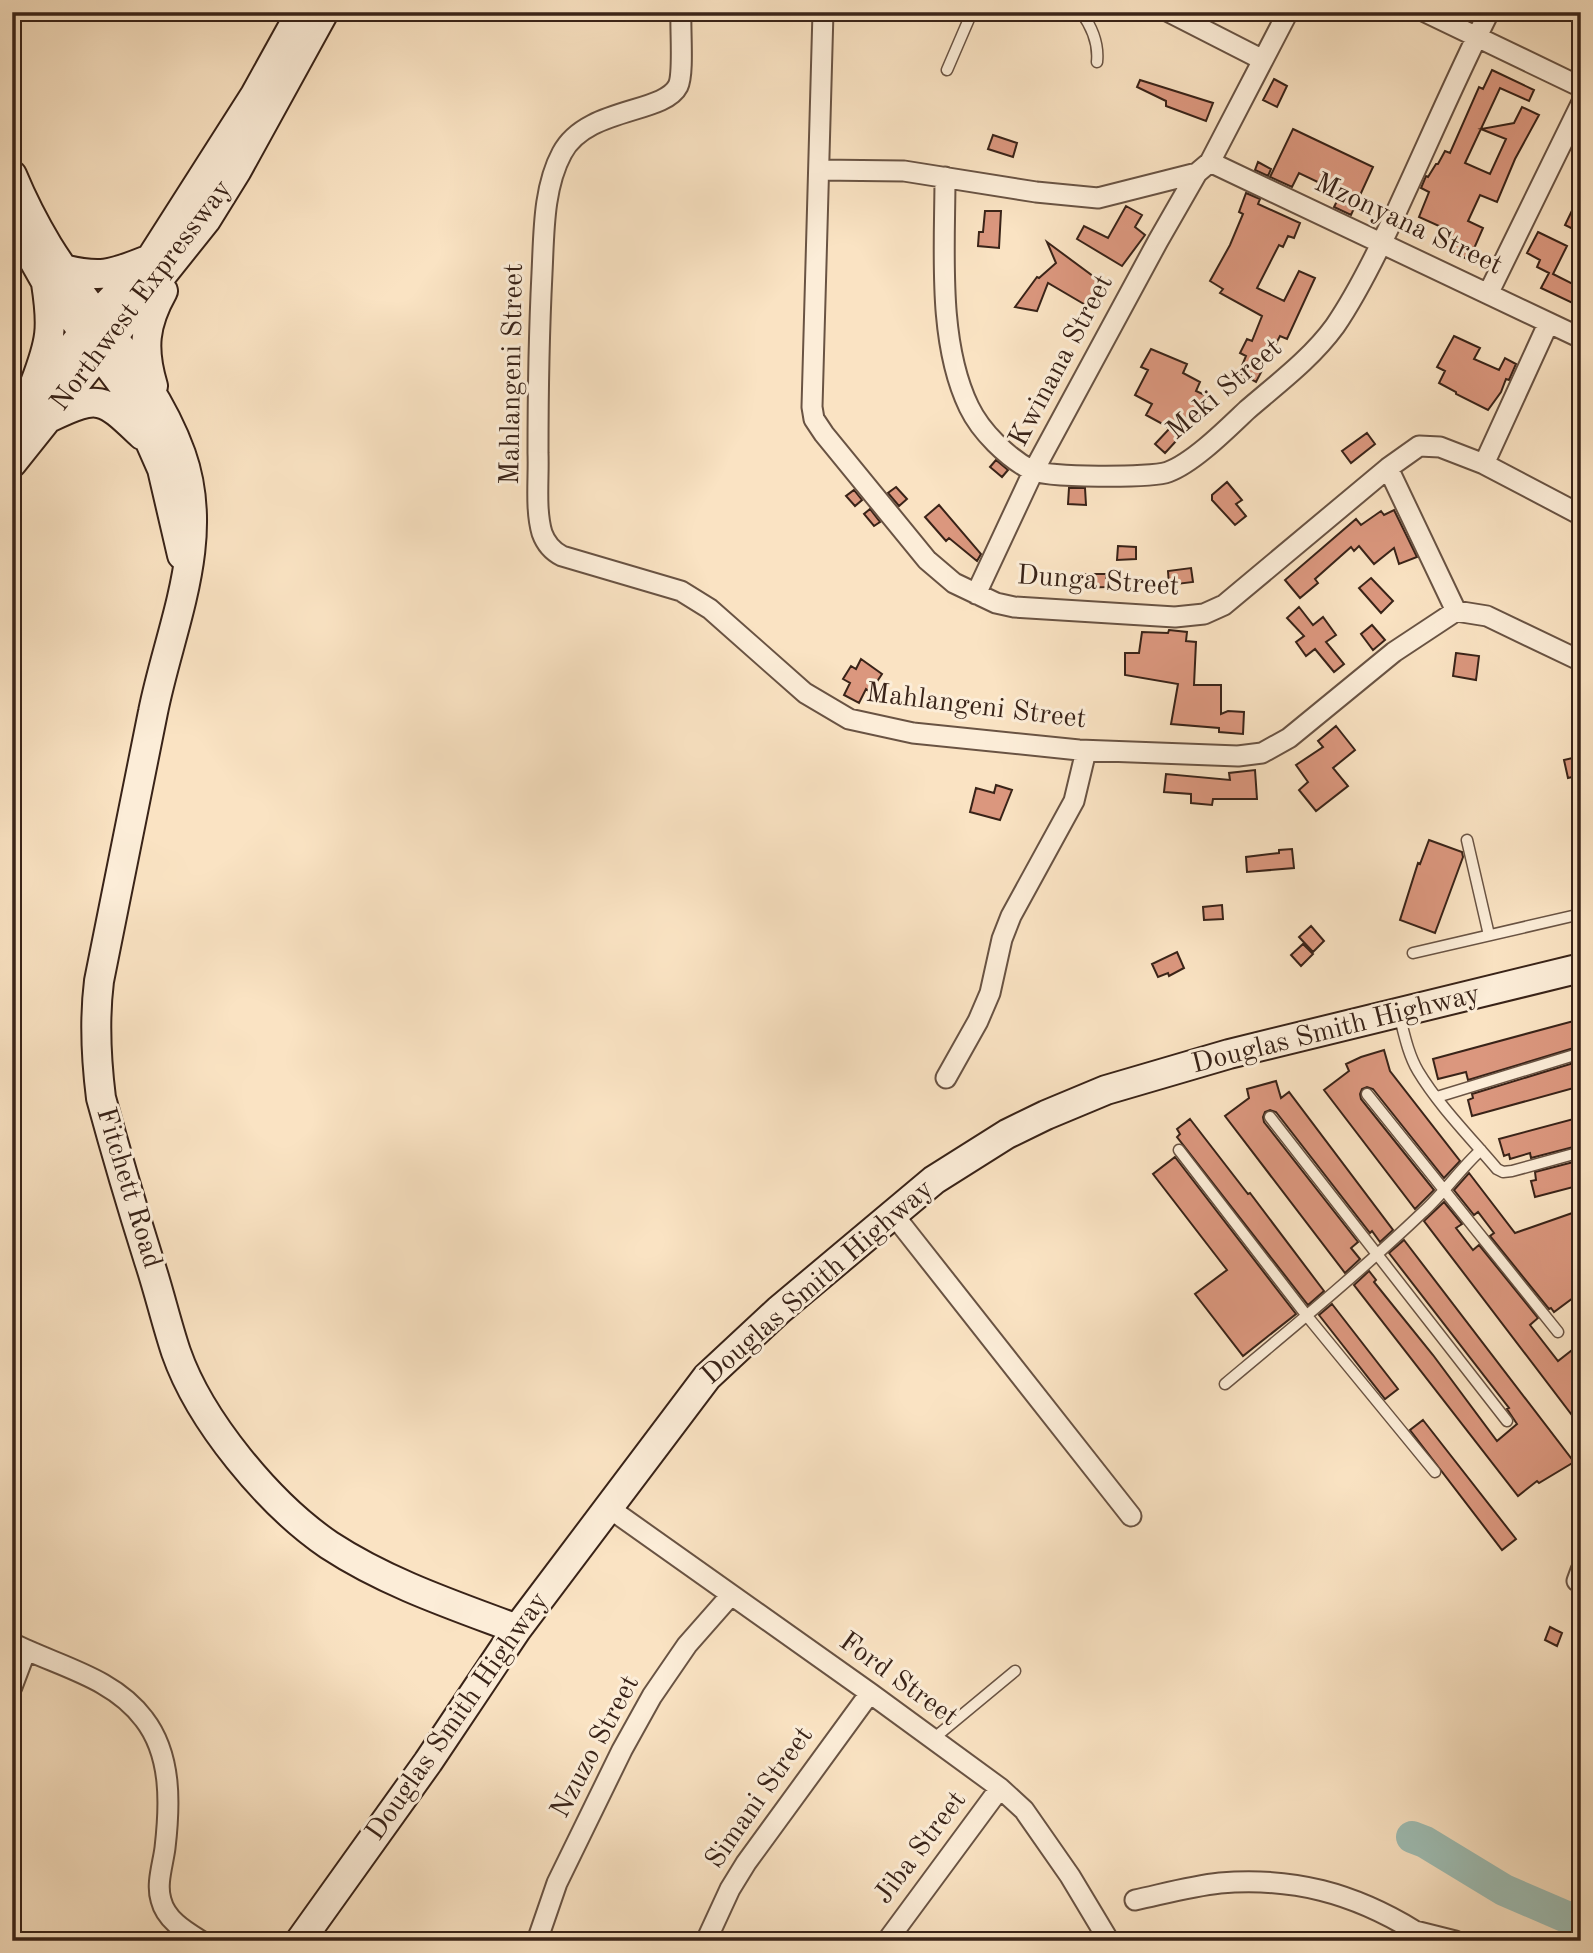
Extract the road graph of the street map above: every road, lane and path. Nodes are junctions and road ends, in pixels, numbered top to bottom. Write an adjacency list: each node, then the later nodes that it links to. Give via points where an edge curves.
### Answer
1 (301, 12): 24 (street, Northwest Expressway, via 255,95)
2 (324, 12): 21 (street, Northwest Expressway)
3 (681, 12): 42 (street, Mahlangeni Street, via 677,89 664,99 607,117 569,141 550,188 540,307 539,517 545,541 562,556 681,591 710,609 805,693 849,719 913,733)
4 (823, 12): 18 (street, Dunga Street)
5 (972, 12): 14 (lane)
6 (1081, 12): 13 (lane, via 1094,33)
7 (1168, 12): 12 (street)
8 (1288, 12): 12 (street, Kwinana Street)
9 (1425, 12): 11 (street)
10 (1489, 12): 11 (street, Meki Street)
11 (1477, 36): 15 (street); 23 (street, Meki Street)
12 (1264, 60): 17 (street, Kwinana Street)
13 (1097, 62)
14 (947, 70)
15 (1581, 87)
16 (1581, 104): 26 (street)
17 (1203, 168): 20 (street, via 1098,198); 23 (street, Mzonyana Street); 36 (street, Kwinana Street, via 1157,241)
18 (819, 170): 20 (street, via 904,170); 39 (street, Dunga Street, via 814,419 927,560 954,583)
19 (12, 175): 25 (street, Fitchett Road, via 47,244)
20 (945, 177): 36 (street, via 944,293 954,361 978,423)
21 (206, 220): 28 (street, Northwest Expressway); 30 (street, via 150,318 146,350)
22 (12, 222): 25 (street, Fitchett Road)
23 (1382, 243): 26 (street, Mzonyana Street); 36 (street, Meki Street, via 1335,325 1312,354 1185,462 1154,475)
24 (150, 258): 25 (street, via 94,276); 28 (street, Northwest Expressway)
25 (55, 275): 28 (street, Fitchett Road); 31 (street, via 50,340)
26 (1488, 293): 27 (street, Mzonyana Street)
27 (1548, 324): 29 (street, Mzonyana Street); 34 (street)
28 (99, 335): 30 (street, Fitchett Road); 31 (street, Northwest Expressway); 32 (street, Fitchett Road)
29 (1581, 338)
30 (158, 402): 38 (street, Fitchett Road, via 189,482 193,526)
31 (30, 415): 32 (street, via 93,401 110,406); 33 (street, Northwest Expressway)
32 (149, 441): 38 (street, Fitchett Road, via 162,469)
33 (12, 463)
34 (1484, 464): 35 (street, Dunga Street, via 1429,445 1419,446); 37 (street, Dunga Street)
35 (1388, 468): 39 (street, Dunga Street, via 1224,605 1204,614 1175,617 1014,607); 40 (street)
36 (1033, 472): 39 (street, Kwinana Street)
37 (1581, 515)
38 (186, 575): 68 (street, Fitchett Road, via 154,708 95,1019 101,1098 177,1354 226,1440 284,1509 329,1544 380,1574)
39 (976, 594)
40 (1456, 611): 41 (street, via 1487,616); 42 (street, Mahlangeni Street, via 1394,652 1289,737 1262,753)
41 (1581, 661)
42 (1086, 751): 50 (street, via 1074,801 1011,916 990,993)
43 (1467, 840): 45 (lane)
44 (1581, 914): 45 (lane)
45 (1489, 935): 46 (lane)
46 (1413, 953)
47 (1581, 968): 48 (street, Douglas Smith Highway)
48 (1399, 1013): 52 (lane, via 1415,1063); 58 (street, Douglas Smith Highway, via 1229,1054 1106,1090 1045,1115 971,1154)
49 (1581, 1053): 52 (lane)
50 (946, 1078)
51 (1367, 1094): 57 (lane)
52 (1437, 1097): 55 (lane)
53 (1270, 1117): 59 (lane)
54 (1179, 1150): 60 (lane)
55 (1481, 1150): 56 (lane, via 1503,1172); 57 (lane)
56 (1581, 1152)
57 (1444, 1188): 59 (lane); 61 (lane)
58 (888, 1218): 65 (street, Douglas Smith Highway, via 707,1377); 66 (street)
59 (1377, 1253): 60 (lane); 63 (lane)
60 (1307, 1316): 62 (lane); 64 (lane)
61 (1558, 1332)
62 (1225, 1384)
63 (1507, 1421)
64 (1435, 1472)
65 (609, 1508): 67 (street, Ford Street); 68 (street, Douglas Smith Highway)
66 (1131, 1516)
67 (731, 1595): 72 (street, Ford Street); 79 (street, Nzuzo Street, via 687,1645 652,1696 557,1883)
68 (517, 1629): 78 (street, Douglas Smith Highway)
69 (19, 1646): 71 (street); 77 (street, via 115,1691 145,1720 160,1748 166,1776 160,1900 172,1920)
70 (1015, 1671): 73 (lane)
71 (12, 1687)
72 (870, 1693): 73 (street, Ford Street); 80 (street, Simani Street, via 746,1863)
73 (933, 1739): 74 (street, Ford Street)
74 (1000, 1788): 81 (street, Jiba Street); 82 (street, Ford Street, via 1024,1810)
75 (1135, 1900): 76 (street, via 1221,1883 1286,1883 1341,1895 1382,1911)
76 (1412, 1936): 83 (street)
77 (201, 1941)
78 (299, 1941)
79 (537, 1941)
80 (706, 1941)
81 (887, 1941)
82 (1109, 1941)
83 (1455, 1941)

